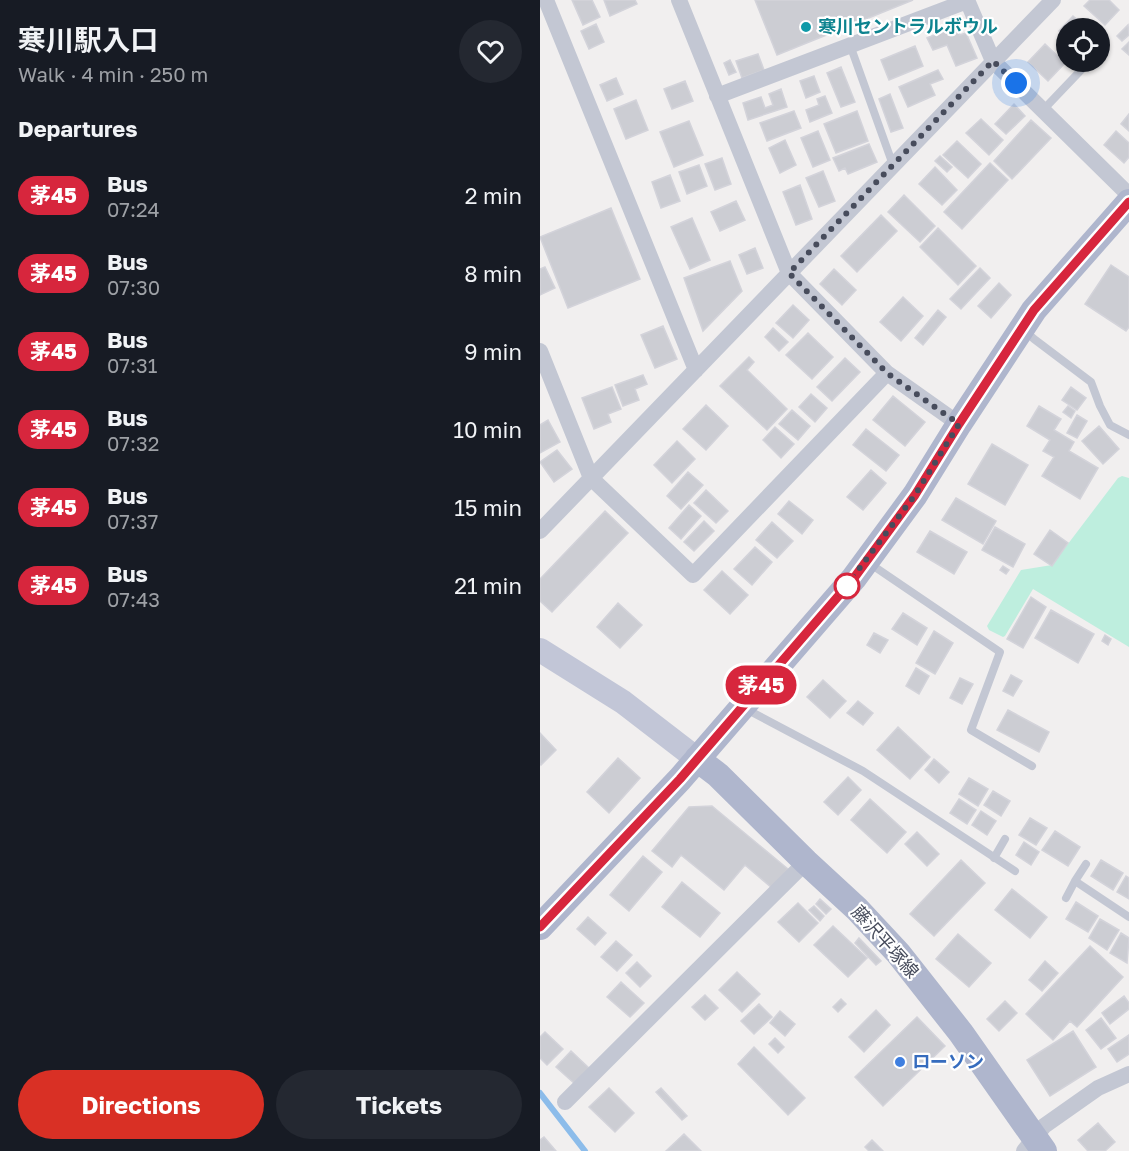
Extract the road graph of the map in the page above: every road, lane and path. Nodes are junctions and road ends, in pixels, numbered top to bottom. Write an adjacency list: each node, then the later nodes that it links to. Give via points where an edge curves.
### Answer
1 (546, 0): 16 (street)
2 (679, 0): 8 (street)
3 (967, 0): 5 (street); 6 (street)
4 (1053, 0): 6 (street)
5 (850, 45): 8 (street); 10 (lane)
6 (993, 61): 9 (street); 10 (street)
7 (1078, 72): 9 (lane)
8 (717, 96): 13 (street)
9 (1043, 110): 11 (street)
10 (893, 165): 13 (street)
11 (1129, 195)
12 (1129, 202): 14 (main road)
13 (789, 273): 16 (street); 17 (street)
14 (1022, 328): 18 (main road); 19 (lane, via 1091,382 1110,425)
15 (540, 351): 20 (street)
16 (696, 370): 20 (street)
17 (887, 373): 18 (street); 20 (street, via 693,575)
18 (959, 424): 22 (main road, via 915,495)
19 (1129, 435)
20 (591, 478): 21 (street)
21 (540, 531)
22 (866, 561): 24 (main road); 26 (lane, via 1000,652 971,730)
23 (540, 650): 25 (street, via 623,702)
24 (741, 706): 25 (main road); 28 (lane, via 862,771)
25 (697, 759): 29 (main road, 藤沢平塚線); 35 (main road)
26 (1032, 766)
27 (1005, 839): 28 (lane)
28 (994, 858): 31 (lane)
29 (806, 862): 37 (street); 38 (main road, 藤沢平塚線, via 898,953 961,1032)
30 (1086, 864): 32 (lane)
31 (1015, 871)
32 (1075, 881): 33 (lane); 34 (lane)
33 (1066, 898)
34 (1129, 917)
35 (540, 927)
36 (1129, 1074): 38 (street, via 1098,1088 1044,1126)
37 (566, 1102)
38 (1034, 1147)

